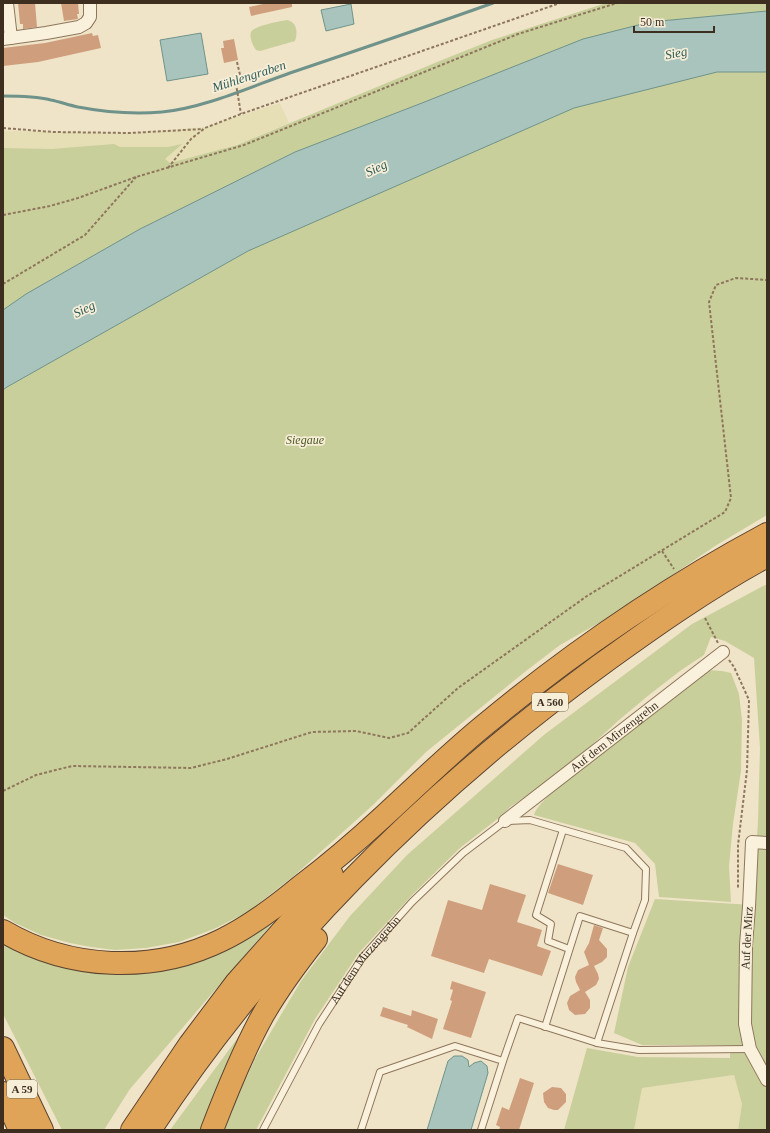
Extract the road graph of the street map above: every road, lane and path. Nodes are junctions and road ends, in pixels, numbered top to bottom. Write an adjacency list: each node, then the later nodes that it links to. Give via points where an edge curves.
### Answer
1 (7, 3): 5 (street)
2 (90, 3): 5 (street, via 90,18 83,26)
3 (560, 3): 7 (path)
4 (617, 3): 10 (path, via 518,34 244,146)
5 (7, 39)
6 (237, 62): 7 (path, via 241,79 236,81 236,84)
7 (242, 114): 9 (path)
8 (3, 128): 9 (path, via 53,132 130,133)
9 (205, 128): 10 (path, via 190,140)
10 (168, 168): 11 (path)
11 (136, 177): 12 (path, via 78,198); 14 (path, via 85,236)
12 (3, 215)
13 (767, 280): 16 (path, via 736,278 716,285 709,302 731,498 725,512)
14 (3, 284)
15 (767, 534): 23 (highway, via 708,567 594,641 539,681 434,769)
16 (662, 551): 18 (path); 22 (path, via 587,596 458,688 408,733 389,738 356,731 312,732 191,768 72,766 36,776)
17 (767, 556): 21 (highway, A 560, via 690,602 634,641 551,701)
18 (675, 570)
19 (705, 618): 20 (path)
20 (723, 652): 24 (street, Auf dem Mirzengrehn); 27 (path, via 734,667 749,700 747,770 738,845)
21 (470, 767): 41 (highway, via 388,844 310,925 237,1010 169,1100); 42 (highway, via 344,905 299,961 263,1015 230,1084)
22 (3, 791)
23 (385, 816): 28 (highway, via 314,876 245,927 222,940 173,958 125,963 80,960 38,949); 40 (highway, via 236,983 190,1044)
24 (504, 821): 25 (lane, via 530,820); 43 (lane, Auf dem Mirzengrehn, via 463,853 412,902 362,958 319,1024)
25 (563, 830): 29 (lane, via 626,848 646,869 646,900); 30 (lane, via 536,915 551,924 548,941)
26 (767, 843): 34 (street, Auf der Mirz, via 752,842 744,1024)
27 (738, 888)
28 (3, 930)
29 (633, 934): 30 (lane, via 580,916); 32 (lane)
30 (569, 950): 31 (lane)
31 (545, 1027): 32 (lane); 35 (lane, via 518,1018)
32 (597, 1043): 34 (lane, via 639,1050)
33 (3, 1048): 39 (highway, A 59)
34 (750, 1049): 36 (street, Auf der Mirz)
35 (503, 1061): 44 (lane, via 455,1046 380,1072); 45 (lane)
36 (767, 1080)
37 (3, 1093): 38 (highway, A 59)
38 (20, 1130)
39 (42, 1130)
40 (132, 1130)
41 (150, 1130)
42 (212, 1130)
43 (263, 1130)
44 (361, 1130)
45 (481, 1130)

